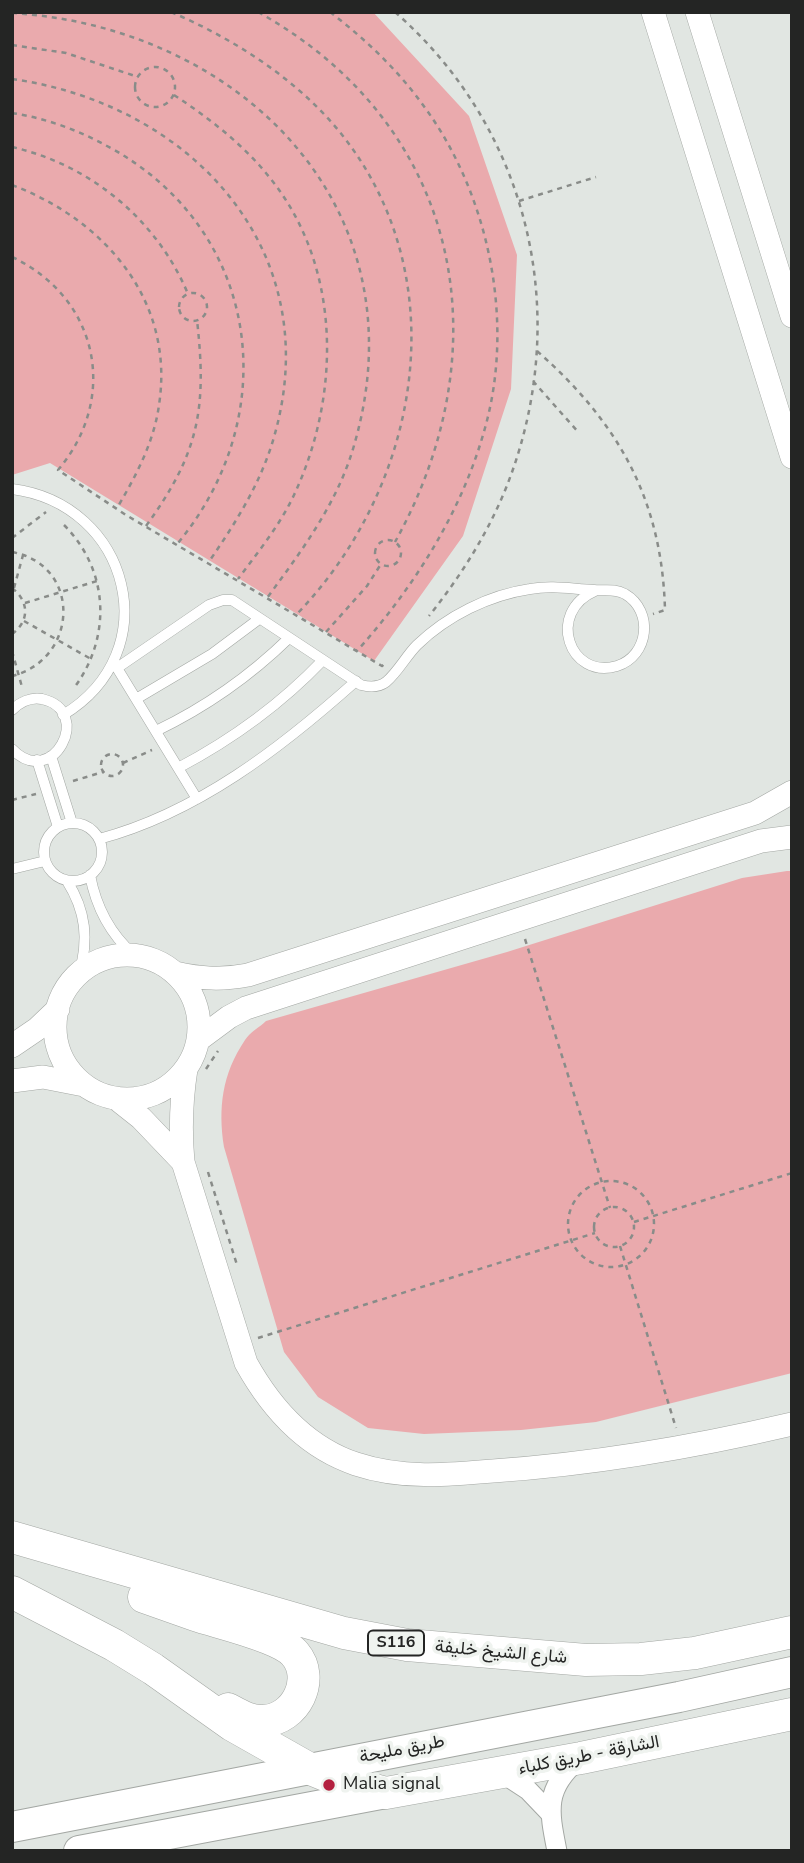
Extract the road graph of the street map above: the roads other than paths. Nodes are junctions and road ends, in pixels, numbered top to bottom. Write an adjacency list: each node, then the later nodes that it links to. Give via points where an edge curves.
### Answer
1 (653, 12): 4 (street)
2 (697, 12): 3 (street)
3 (792, 316)
4 (792, 457)
5 (12, 489): 10 (lane, via 68,508 91,527 110,553 125,609)
6 (595, 591): 6 (lane, via 615,590 639,608 645,628 640,647 626,662 606,667 587,663 572,648 566,629 572,609); 11 (lane, via 554,587 495,597 436,630 381,685 368,687)
7 (258, 618): 8 (lane); 10 (lane, via 232,600 218,601); 12 (lane, via 195,664)
8 (289, 638): 9 (lane); 15 (lane, via 227,691)
9 (323, 660): 11 (lane); 19 (lane, via 256,721)
10 (116, 665): 12 (lane); 14 (lane, via 93,693)
11 (356, 681): 21 (lane, via 263,757)
12 (136, 698): 15 (lane)
13 (12, 710): 14 (lane, via 38,698)
14 (61, 711): 17 (lane, via 66,738)
15 (156, 731): 19 (lane)
16 (12, 749): 18 (lane, via 23,758)
17 (51, 756): 18 (lane); 22 (lane)
18 (37, 760): 23 (lane)
19 (178, 768): 21 (lane)
20 (792, 792): 31 (street, via 755,813 248,975 201,979)
21 (197, 799): 25 (lane, via 149,823)
22 (72, 823): 23 (lane); 25 (lane, via 85,825)
23 (58, 827): 26 (lane, via 44,845)
24 (792, 837): 34 (street, via 761,841 246,1008 229,1017)
25 (99, 839): 28 (lane, via 100,862)
26 (45, 860): 27 (lane); 29 (lane, via 54,874)
27 (12, 869)
28 (90, 875): 29 (lane); 30 (lane, via 106,923)
29 (67, 881): 32 (lane, via 80,903 86,931)
30 (134, 955): 31 (street, via 157,961); 32 (street, via 96,962)
31 (175, 973): 34 (street, via 195,1003)
32 (79, 974): 33 (street)
33 (58, 1009): 35 (street); 38 (street, via 59,1051)
34 (208, 1045): 36 (street)
35 (12, 1046)
36 (193, 1074): 39 (street, via 143,1098); 40 (street, via 181,1100 180,1131)
37 (12, 1081): 38 (street, via 43,1077)
38 (84, 1085): 39 (street)
39 (117, 1099): 40 (street)
40 (194, 1164): 41 (street, via 246,1363 261,1390 302,1435 354,1464 413,1475 522,1469 643,1454)
41 (792, 1424)
42 (12, 1537): 47 (highway, شارع الشيخ خليفة / S116, via 344,1633 439,1649)
43 (12, 1550): 48 (highway, via 283,1644 301,1664 304,1677 297,1702 288,1712 263,1721 237,1714 184,1680)
44 (12, 1592): 48 (highway)
45 (792, 1610): 47 (highway, via 668,1639)
46 (792, 1633): 47 (highway, شارع الشيخ خليفة / S116, via 641,1660)
47 (532, 1654)
48 (153, 1668): 52 (highway, via 232,1725)
49 (792, 1672): 52 (main road, طريق مليحة)
50 (791, 1715): 51 (highway, الشارقة - طريق كلباء)
51 (581, 1758): 53 (highway, الشارقة - طريق كلباء); 55 (street, via 556,1787)
52 (308, 1768): 54 (highway); 56 (main road, طريق مليحة)
53 (502, 1773): 54 (highway, الشارقة - طريق كلباء); 55 (street, via 528,1790)
54 (386, 1793): 57 (main road)
55 (549, 1812): 58 (street)
56 (12, 1827)
57 (79, 1851)
58 (556, 1851)

